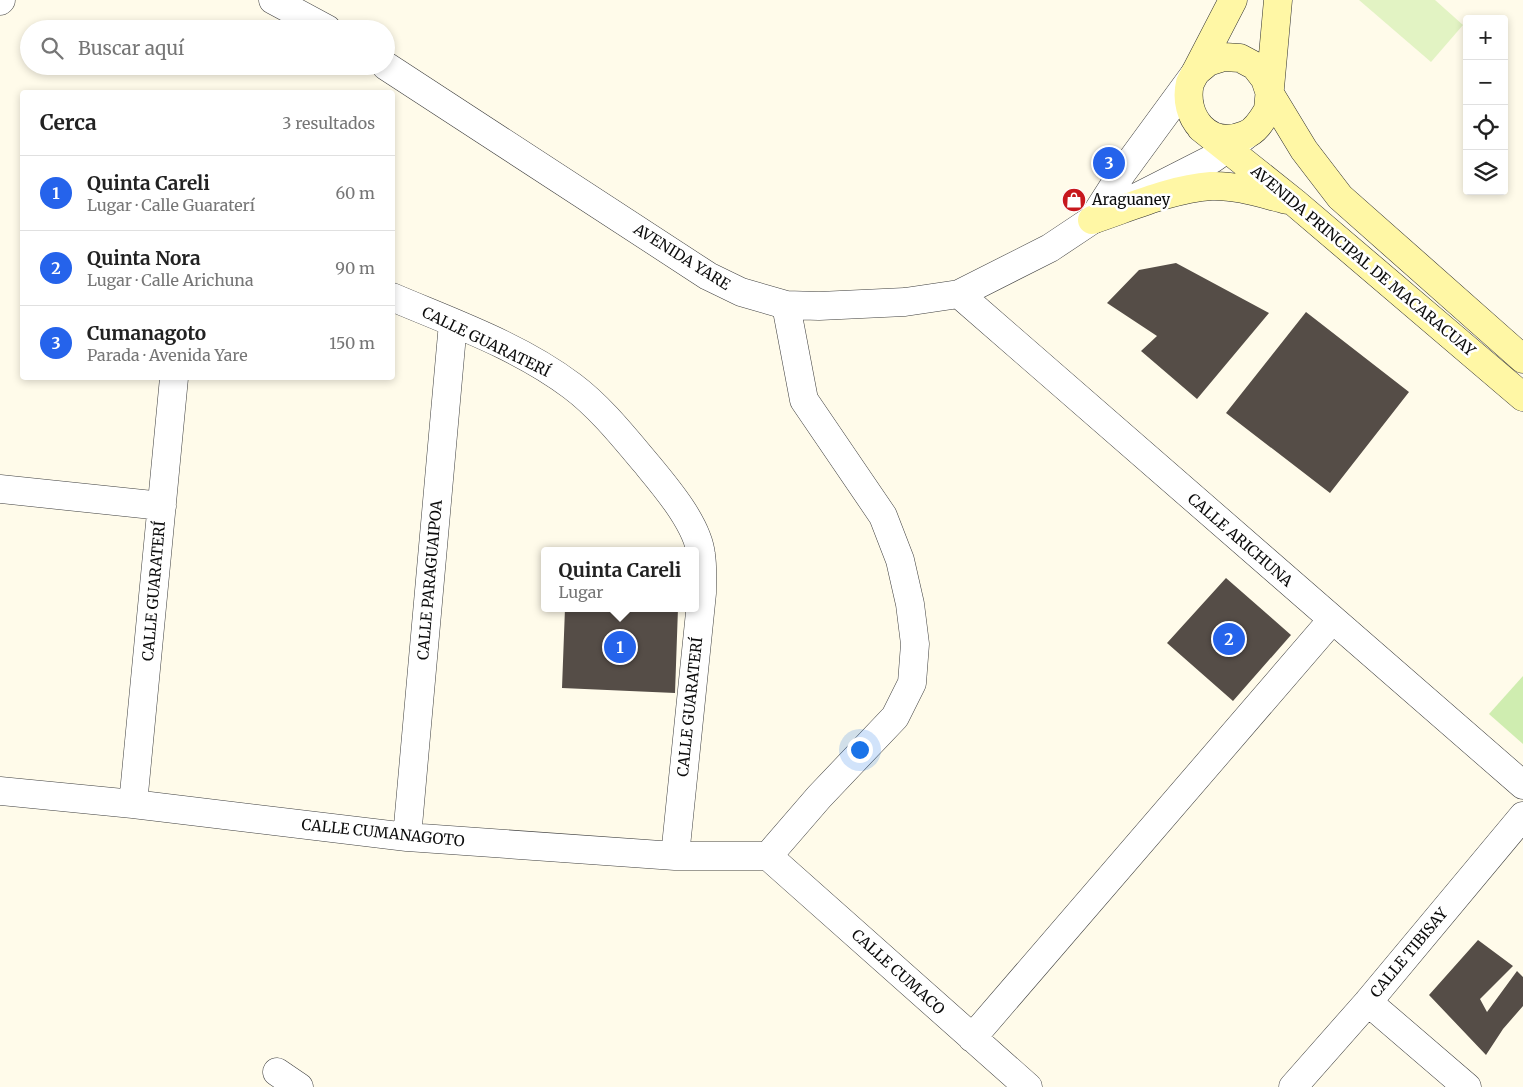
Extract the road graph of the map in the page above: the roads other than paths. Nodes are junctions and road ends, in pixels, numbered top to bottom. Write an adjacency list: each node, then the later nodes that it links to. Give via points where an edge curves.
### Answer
1 (273, 0): 4 (street)
2 (1233, 0): 6 (street)
3 (1278, 0): 7 (street)
4 (310, 20)
5 (395, 72): 13 (street, AVENIDA YARE, via 708,276 741,292)
6 (1196, 72): 7 (street, AVENIDA PRINCIPAL DE MACARACUAY, via 1216,59 1240,58 1254,66 1265,79); 8 (street, via 1187,95 1190,113 1211,135); 10 (street, AVENIDA YARE)
7 (1270, 94): 8 (street, via 1268,110 1260,125); 15 (street, AVENIDA PRINCIPAL DE MACARACUAY, via 1304,150 1340,197)
8 (1237, 141): 9 (street, AVENIDA PRINCIPAL DE MACARACUAY); 10 (street, AVENIDA YARE, via 1212,159)
9 (1294, 202): 10 (street, via 1212,186 1180,191); 17 (street, AVENIDA PRINCIPAL DE MACARACUAY)
10 (1092, 220): 11 (street, AVENIDA YARE, via 1050,248)
11 (959, 294): 13 (street, AVENIDA YARE, via 895,302); 20 (street, CALLE ARICHUNA)
12 (395, 298): 14 (street, CALLE GUARATERÍ)
13 (786, 305): 27 (street, via 804,400 883,516 900,560 915,644 912,683 895,718)
14 (453, 323): 25 (street, CALLE PARAGUAIPOA); 26 (street, CALLE GUARATERÍ, via 533,361 572,386 608,419 666,487 688,520 702,554 702,593)
15 (1523, 359)
16 (174, 380): 19 (street, CALLE GUARATERÍ)
17 (1523, 397)
18 (0, 489): 19 (street)
19 (162, 506): 23 (street, CALLE GUARATERÍ)
20 (1332, 620): 21 (street, CALLE ARICHUNA); 29 (street)
21 (1523, 785)
22 (0, 791): 23 (street, CALLE CUMANAGOTO)
23 (133, 804): 25 (street, CALLE CUMANAGOTO)
24 (1523, 816): 28 (street, CALLE TIBISAY)
25 (407, 837): 26 (street, CALLE CUMANAGOTO)
26 (675, 856): 27 (street, CALLE CUMANAGOTO)
27 (768, 856): 29 (street, CALLE CUMACO)
28 (1368, 1002): 33 (street, CALLE TIBISAY); 34 (street)
29 (972, 1038): 32 (street, CALLE CUMACO)
30 (277, 1072): 31 (street)
31 (299, 1087)
32 (1028, 1087)
33 (1293, 1087)
34 (1467, 1087)

